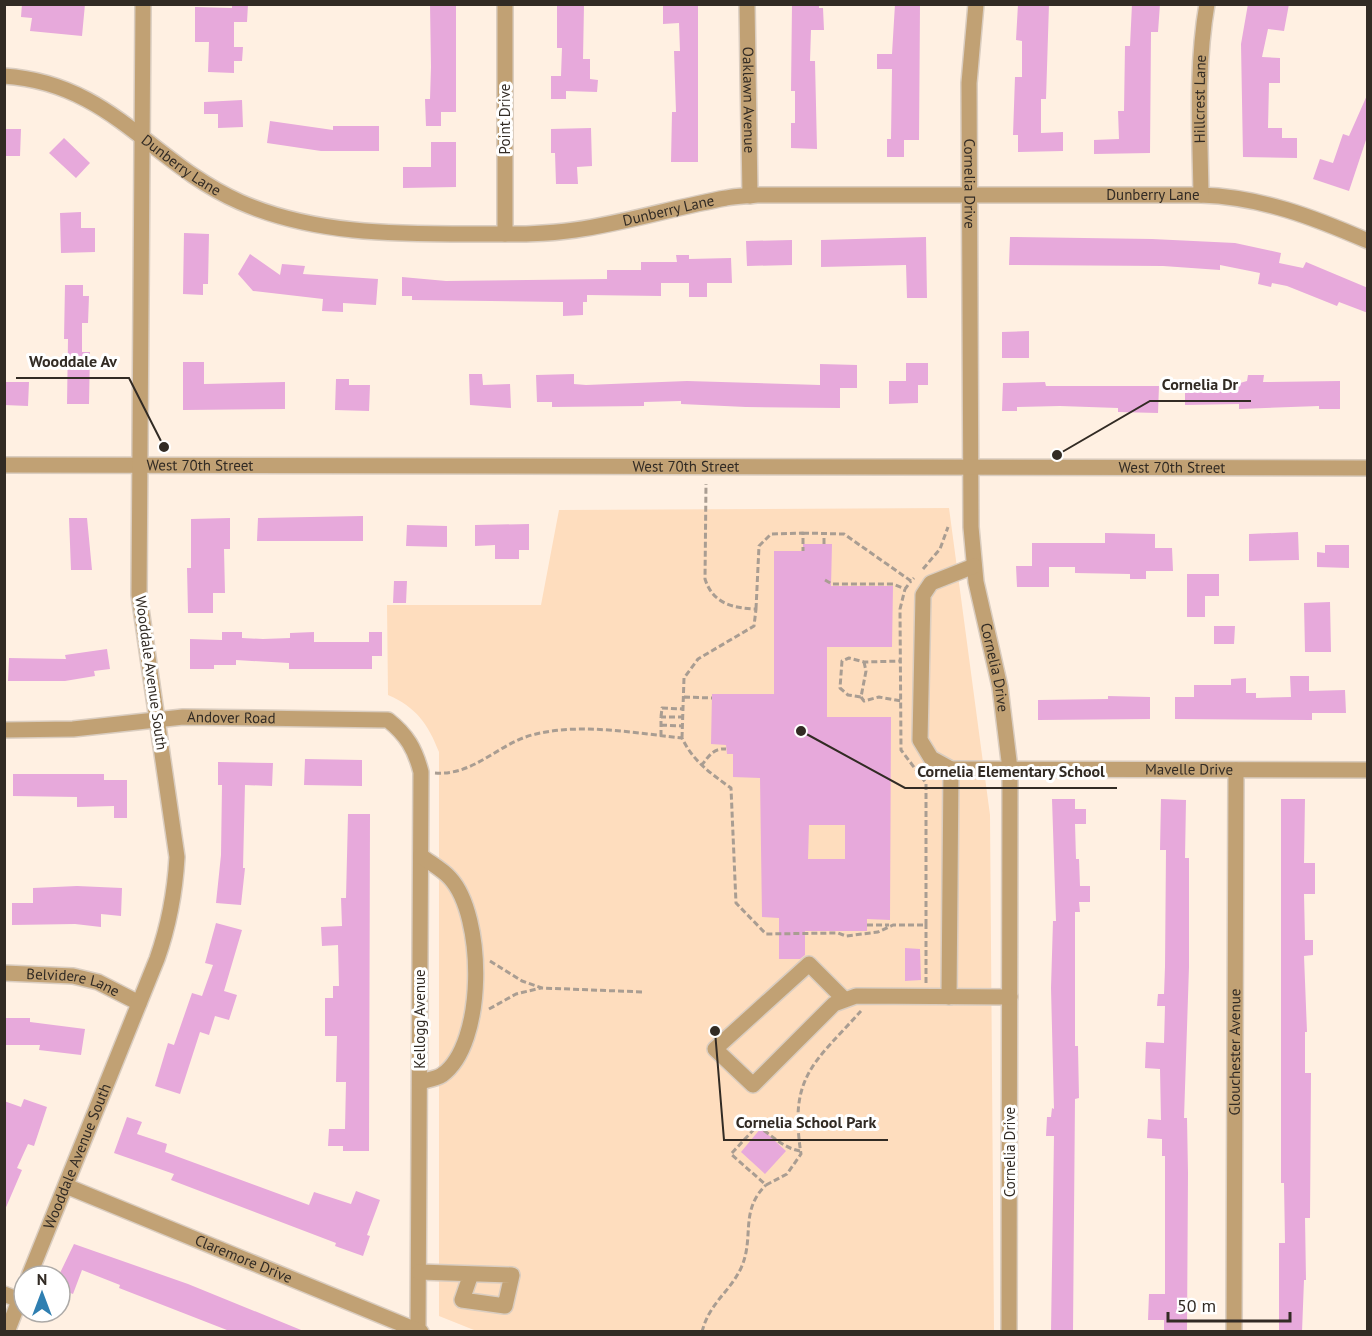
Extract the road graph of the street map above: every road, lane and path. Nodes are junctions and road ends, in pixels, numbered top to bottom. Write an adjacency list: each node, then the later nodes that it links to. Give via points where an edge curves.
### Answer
1 (143, 4): 7 (street, Wooddale Avenue South)
2 (505, 4): 11 (street, Point Drive)
3 (747, 4): 10 (street, Oaklawn Avenue)
4 (976, 4): 8 (street, Cornelia Drive, via 969,82)
5 (1208, 4): 9 (street, Hillcrest Lane, via 1199,84)
6 (4, 76): 7 (street, Dunberry Lane, via 27,77 88,98)
7 (142, 137): 11 (street, Dunberry Lane, via 203,183 278,216 389,234); 14 (street, Wooddale Avenue South)
8 (970, 195): 9 (street, Dunberry Lane); 10 (street, Dunberry Lane); 15 (street, Cornelia Drive)
9 (1200, 195): 12 (street, Dunberry Lane, via 1225,196 1306,214)
10 (750, 196): 11 (street, Dunberry Lane, via 573,231)
11 (505, 234)
12 (1368, 241)
13 (4, 465): 14 (street, West 70th Street)
14 (141, 466): 15 (street, West 70th Street); 37 (street, Wooddale Avenue South, via 139,595)
15 (971, 467): 16 (street, West 70th Street); 23 (street, Cornelia Drive)
16 (1368, 468)
17 (706, 484): 27 (path, via 705,579 709,591 736,608)
18 (948, 527): 25 (path, via 939,549)
19 (803, 533): 20 (path); 22 (path); 27 (path, via 771,534 759,546)
20 (824, 534): 21 (path); 25 (path, via 852,538)
21 (824, 544)
22 (803, 551)
23 (974, 566): 46 (street, Cornelia Drive, via 1000,687); 47 (street, via 932,583 923,595 920,740 931,758)
24 (825, 580): 26 (path, via 838,585)
25 (911, 581): 26 (path)
26 (905, 589): 28 (path, via 901,606)
27 (756, 609): 30 (path, via 754,626 698,659 684,678)
28 (901, 661): 29 (path); 33 (path)
29 (864, 662): 31 (path); 31 (path, via 849,658 842,661 840,676 840,688 848,695)
30 (684, 697): 32 (path); 34 (path)
31 (861, 697): 33 (path, via 864,701 879,697)
32 (712, 698)
33 (901, 701): 52 (path, via 901,750 926,783)
34 (683, 709): 35 (path, via 662,708); 36 (path)
35 (661, 717): 36 (path); 39 (path)
36 (682, 717): 40 (path)
37 (157, 718): 38 (street, Andover Road); 41 (street, Andover Road, via 73,729); 64 (street, Wooddale Avenue South, via 177,856 176,892 168,927)
38 (388, 720): 50 (street, Kellogg Avenue, via 405,734 416,752)
39 (661, 725): 40 (path); 42 (path)
40 (682, 726): 43 (path)
41 (4, 730)
42 (661, 736): 43 (path); 50 (path, via 596,730 532,734 454,774)
43 (682, 738): 45 (path)
44 (726, 749): 45 (path, via 712,751)
45 (701, 766): 54 (path, via 731,788 736,903 766,934 846,936)
46 (1010, 769): 47 (street, Mavelle Drive); 48 (street, Mavelle Drive); 62 (street, Cornelia Drive)
47 (951, 770): 61 (street)
48 (1236, 770): 49 (street, Mavelle Drive); 76 (street, Glouchester Avenue)
49 (1368, 770)
50 (421, 772): 51 (street, Kellogg Avenue)
51 (421, 856): 55 (street, via 451,879 465,909); 66 (street, Kellogg Avenue)
52 (926, 925): 54 (path); 57 (path)
53 (867, 926): 54 (path)
54 (893, 926)
55 (475, 953): 58 (path, via 522,981); 65 (street, via 477,986)
56 (4, 974): 64 (street, Belvidere Lane, via 73,976 98,982)
57 (926, 985)
58 (543, 988): 59 (path); 65 (path, via 516,994)
59 (644, 992)
60 (890, 997): 61 (street); 63 (street); 67 (path, via 868,1004 803,1081 797,1112)
61 (949, 997): 62 (street)
62 (1010, 998): 75 (street, Cornelia Drive)
63 (844, 999): 63 (street, via 834,1004 753,1085 715,1049 809,964)
64 (139, 1003): 69 (street, Wooddale Avenue South)
65 (472, 1018): 66 (street, via 460,1056 441,1076)
66 (420, 1082): 71 (street, Kellogg Avenue)
67 (800, 1151): 68 (path, via 787,1174); 68 (path, via 786,1149 774,1135 757,1126 731,1154)
68 (766, 1185): 74 (path, via 754,1196 750,1208 747,1249 741,1268 712,1305)
69 (66, 1186): 70 (street, Wooddale Avenue South); 73 (street, Claremore Drive)
70 (34, 1264)
71 (419, 1272): 72 (street); 73 (street, Kellogg Avenue)
72 (471, 1274)
73 (420, 1331)
74 (702, 1332)
75 (1009, 1332)
76 (1234, 1332)

